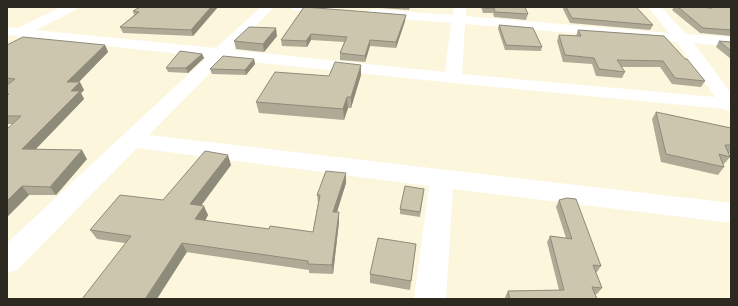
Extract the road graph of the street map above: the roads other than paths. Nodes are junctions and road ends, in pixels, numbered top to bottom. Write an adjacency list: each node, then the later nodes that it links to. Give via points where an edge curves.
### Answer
1 (71, 7): 8 (street)
2 (268, 7): 11 (street)
3 (298, 7): 5 (street)
4 (654, 7): 9 (street)
5 (344, 11)
6 (359, 12): 7 (street)
7 (459, 13): 9 (street); 12 (street)
8 (12, 34): 11 (street)
9 (682, 38): 10 (street); 13 (street)
10 (731, 42)
11 (220, 54): 12 (street); 14 (street)
12 (453, 78): 13 (street)
13 (730, 105)
14 (132, 140): 15 (street); 17 (street)
15 (442, 179): 16 (street); 18 (street)
16 (731, 213)
17 (7, 261)
18 (430, 299)

